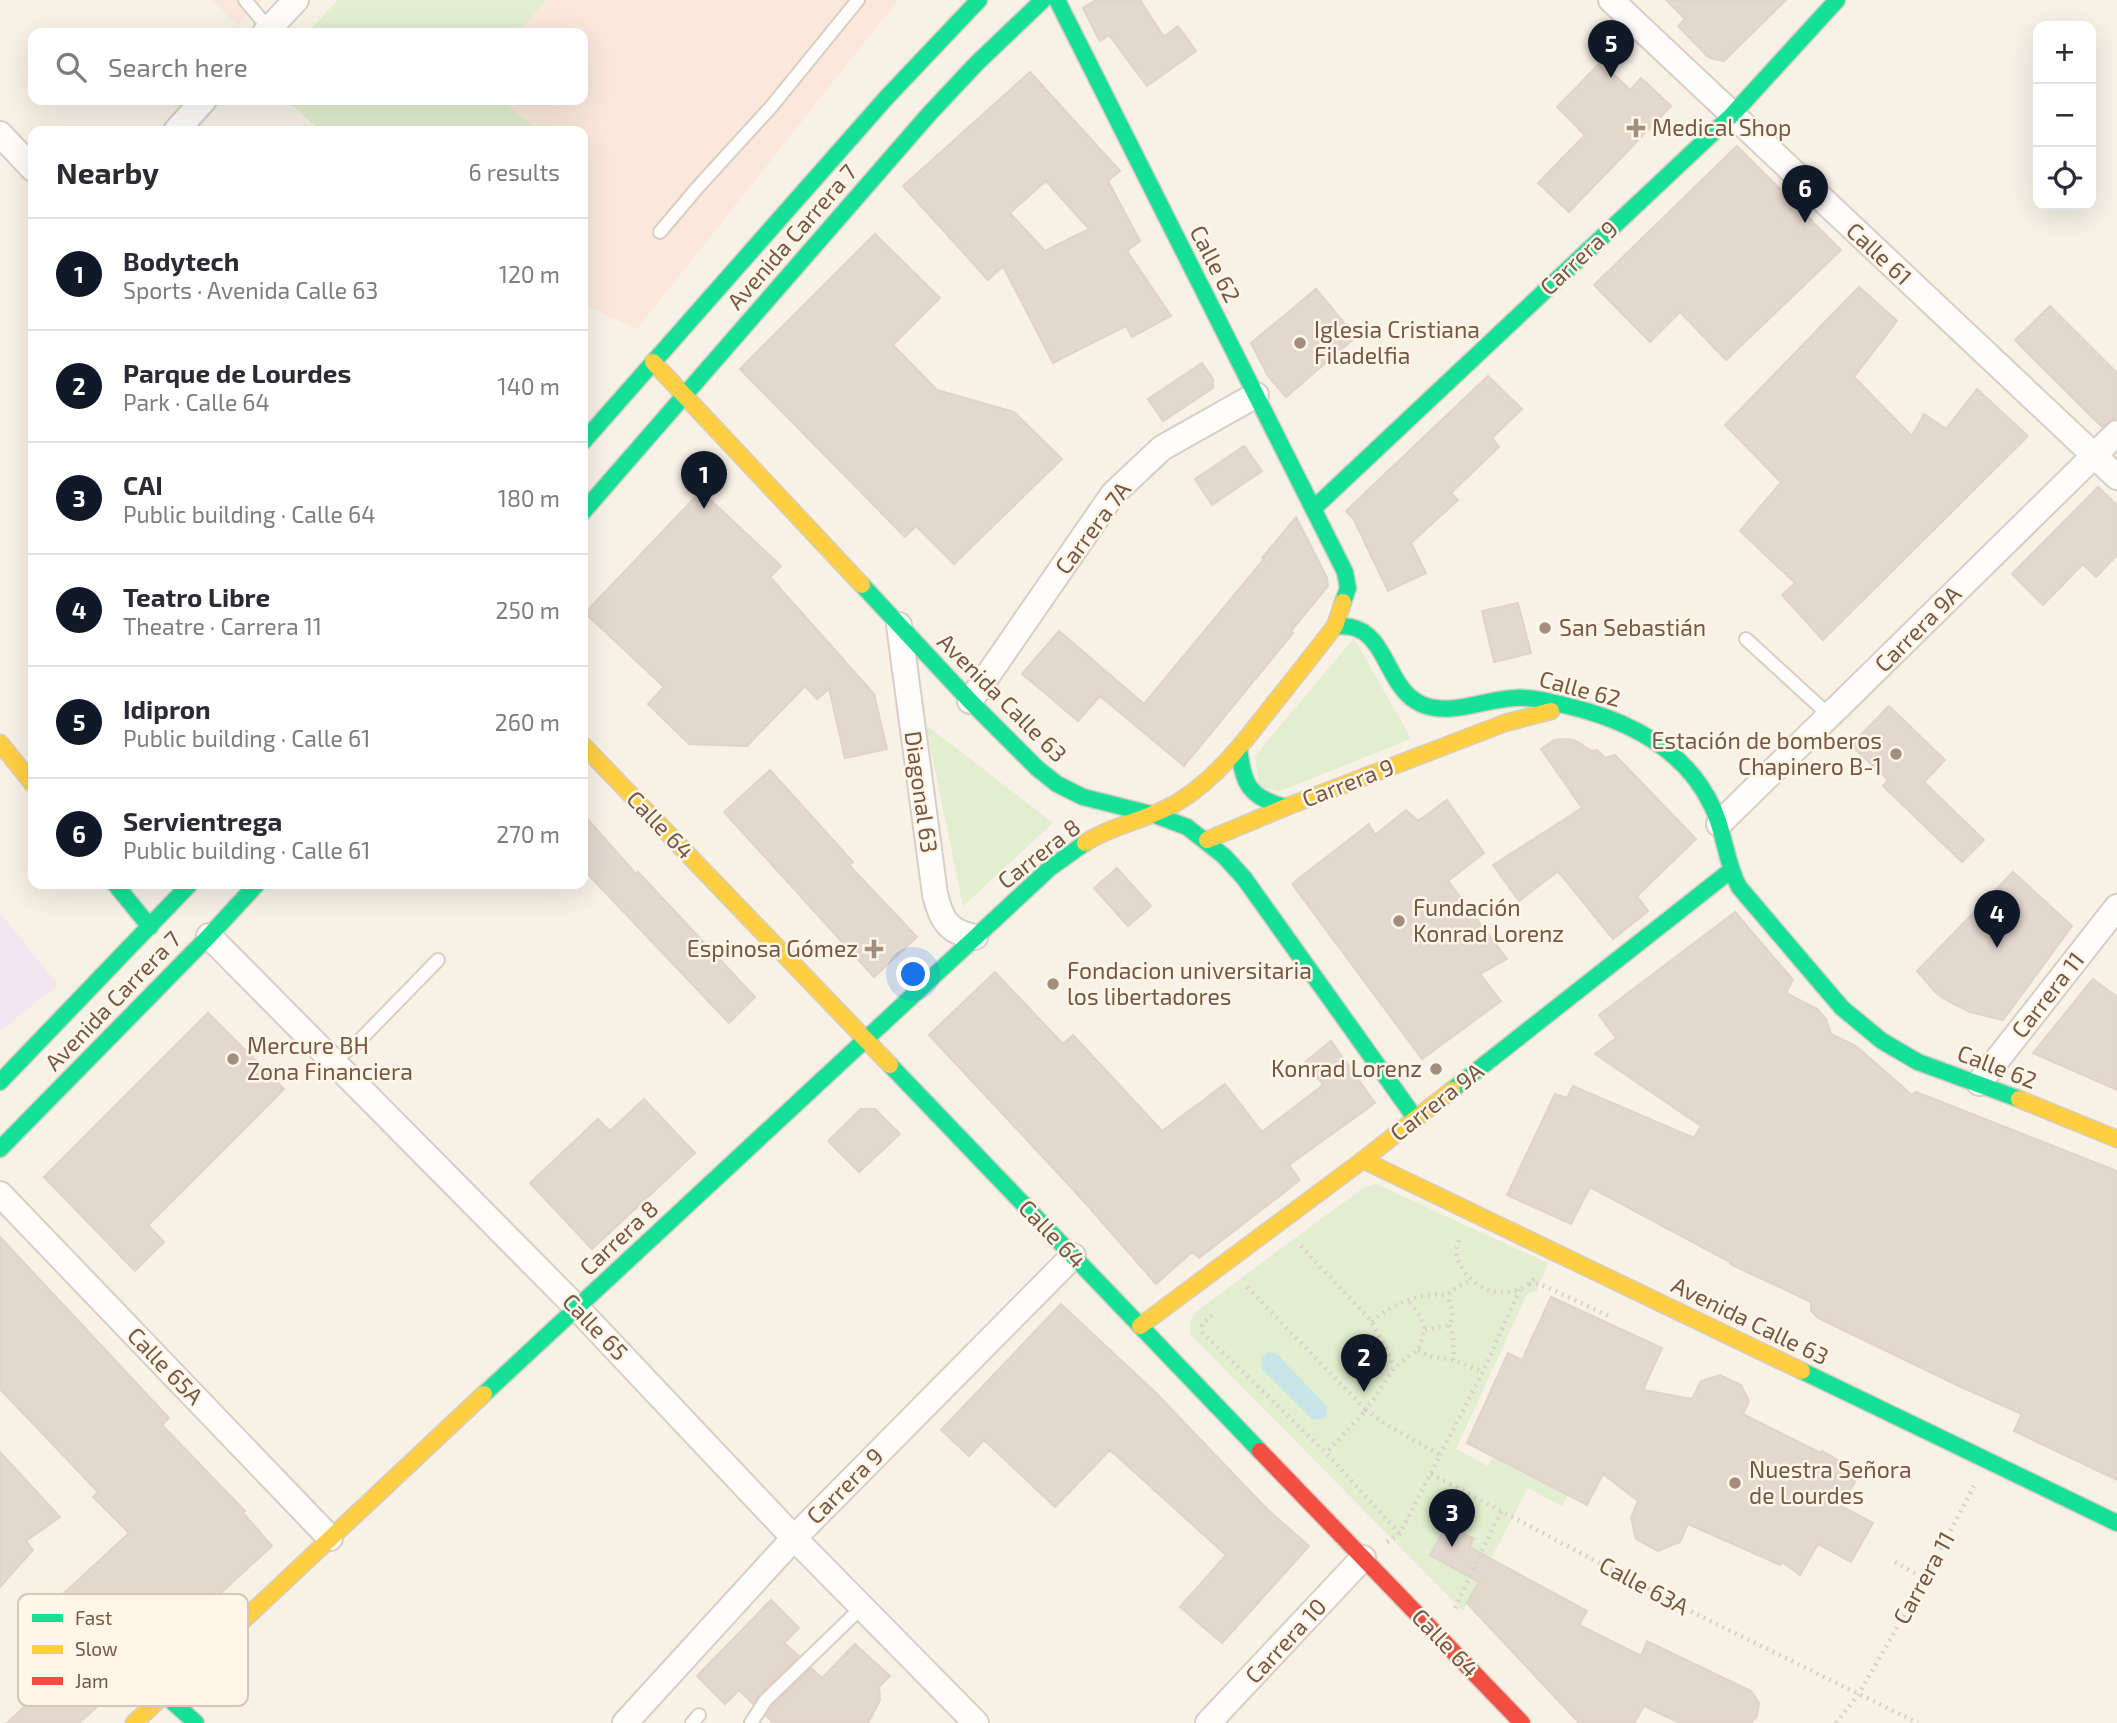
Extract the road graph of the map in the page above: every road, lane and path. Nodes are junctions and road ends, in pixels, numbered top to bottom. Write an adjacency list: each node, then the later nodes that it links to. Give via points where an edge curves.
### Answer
1 (245, 0): 9 (lane)
2 (296, 0): 10 (street)
3 (858, 0): 16 (lane)
4 (979, 0): 17 (street, Avenida Carrera 7)
5 (1043, 0): 18 (street, Avenida Carrera 7, via 949,93)
6 (1057, 0): 19 (street, Calle 62)
7 (1611, 0): 12 (street, Calle 61)
8 (1837, 0): 12 (street, Carrera 9)
9 (265, 28)
10 (270, 28)
11 (199, 105): 13 (street)
12 (1732, 115): 22 (street, Calle 61); 25 (street, Carrera 9)
13 (181, 126)
14 (0, 134): 15 (street)
15 (28, 164)
16 (660, 232)
17 (653, 362): 18 (street, Avenida Calle 63); 21 (street, Avenida Carrera 7)
18 (684, 395): 24 (street, Avenida Carrera 7); 26 (street, Avenida Calle 63)
19 (1256, 395): 25 (street, Calle 62); 29 (street, Carrera 7A, via 1162,448 1113,494)
20 (2117, 433): 22 (street, Carrera 9A)
21 (588, 436)
22 (2094, 456): 23 (street, Calle 61); 31 (street, Carrera 9A)
23 (2117, 478)
24 (588, 506)
25 (1313, 509): 27 (street, Calle 62, via 1345,572 1348,588)
26 (899, 625): 29 (street, Avenida Calle 63); 47 (street, Diagonal 63, via 939,910 948,926)
27 (1335, 626): 30 (street, Calle 62, via 1359,628 1371,637 1405,693 1431,708 1452,709 1512,698); 33 (street)
28 (1746, 639): 31 (lane)
29 (970, 701): 37 (street, Avenida Calle 63, via 1058,784 1083,797)
30 (1572, 706): 36 (street, Carrera 9, via 1506,723); 38 (street, Calle 62, via 1616,720 1668,750 1690,771)
31 (1830, 716): 38 (street, Carrera 9A)
32 (0, 743): 35 (street)
33 (1239, 748): 36 (street, via 1245,782 1255,795); 37 (street, via 1180,801)
34 (588, 750): 49 (street, Calle 64)
35 (28, 778)
36 (1286, 807): 39 (street, Carrera 9)
37 (1155, 814): 39 (street, Avenida Calle 63); 47 (street, Carrera 8, via 1117,826 1069,853)
38 (1720, 824): 40 (street, Calle 62)
39 (1207, 840): 53 (street, Avenida Calle 63, via 1244,878)
40 (1730, 871): 52 (street, Calle 62, via 1842,1007 1882,1041 1918,1062); 53 (street, Carrera 9A)
41 (119, 889): 45 (street)
42 (185, 889): 45 (street, Avenida Carrera 7)
43 (252, 889): 46 (street, Avenida Carrera 7)
44 (2117, 907): 52 (street, Carrera 11)
45 (149, 927): 51 (street, Avenida Carrera 7)
46 (209, 936): 50 (street, Calle 65); 55 (street, Avenida Carrera 7)
47 (975, 937): 49 (street, Carrera 8)
48 (439, 960): 50 (lane, via 357,1043)
49 (866, 1040): 60 (street, Calle 64); 67 (street, Carrera 8)
50 (332, 1061): 67 (street, Calle 65)
51 (0, 1082)
52 (1979, 1083): 54 (street, Calle 62)
53 (1416, 1119): 56 (street, Carrera 9A)
54 (2117, 1139)
55 (0, 1149)
56 (1363, 1160): 58 (street, Avenida Calle 63); 71 (street, Carrera 9A)
57 (0, 1194): 84 (street, Calle 65A)
58 (1472, 1213): 61 (path, via 1456,1249); 80 (street, Avenida Calle 63)
59 (1301, 1246): 69 (path)
60 (1073, 1256): 71 (street, Calle 64); 85 (street, Carrera 9)
61 (1471, 1281): 64 (path, via 1493,1292); 65 (path)
62 (1540, 1284): 64 (path)
63 (1247, 1287): 77 (path)
64 (1520, 1289): 76 (path)
65 (1447, 1295): 66 (path, via 1434,1293); 70 (path, via 1453,1311)
66 (1408, 1300): 69 (path); 72 (path)
67 (577, 1308): 84 (street, Carrera 8); 85 (street, Calle 65)
68 (1215, 1312): 78 (path, via 1202,1325 1203,1334)
69 (1372, 1322): 75 (path)
70 (1449, 1325): 72 (path); 74 (path)
71 (1140, 1326): 86 (street, Calle 64)
72 (1425, 1329): 73 (path)
73 (1418, 1350): 74 (path); 75 (path)
74 (1454, 1360): 76 (path)
75 (1395, 1367): 77 (path)
76 (1483, 1372): 79 (path)
77 (1366, 1410): 78 (path); 79 (path)
78 (1326, 1453): 81 (path, via 1400,1534)
79 (1440, 1455): 81 (path)
80 (1988, 1461): 83 (street, Avenida Calle 63); 88 (path, Carrera 11)
81 (1431, 1475): 82 (path, Calle 63A)
82 (1500, 1511): 90 (path); 92 (path, Calle 63A)
83 (2117, 1523)
84 (330, 1538): 91 (street, Carrera 8)
85 (794, 1538): 89 (street, Calle 65); 97 (street, Carrera 9)
86 (1363, 1558): 100 (street, Carrera 10); 101 (street, Calle 64)
87 (1895, 1562): 88 (path)
88 (1925, 1579): 92 (path, Carrera 11)
89 (862, 1607): 98 (lane, via 765,1701); 99 (street, Calle 65)
90 (1454, 1612)
91 (248, 1615)
92 (1858, 1695): 102 (path, Carrera 11); 103 (path, Calle 63A)
93 (152, 1706): 95 (street, Carrera 8)
94 (177, 1706): 96 (street)
95 (134, 1723)
96 (196, 1723)
97 (625, 1723)
98 (751, 1723)
99 (975, 1723)
100 (1208, 1723)
101 (1521, 1723)
102 (1836, 1723)
103 (1918, 1723)

